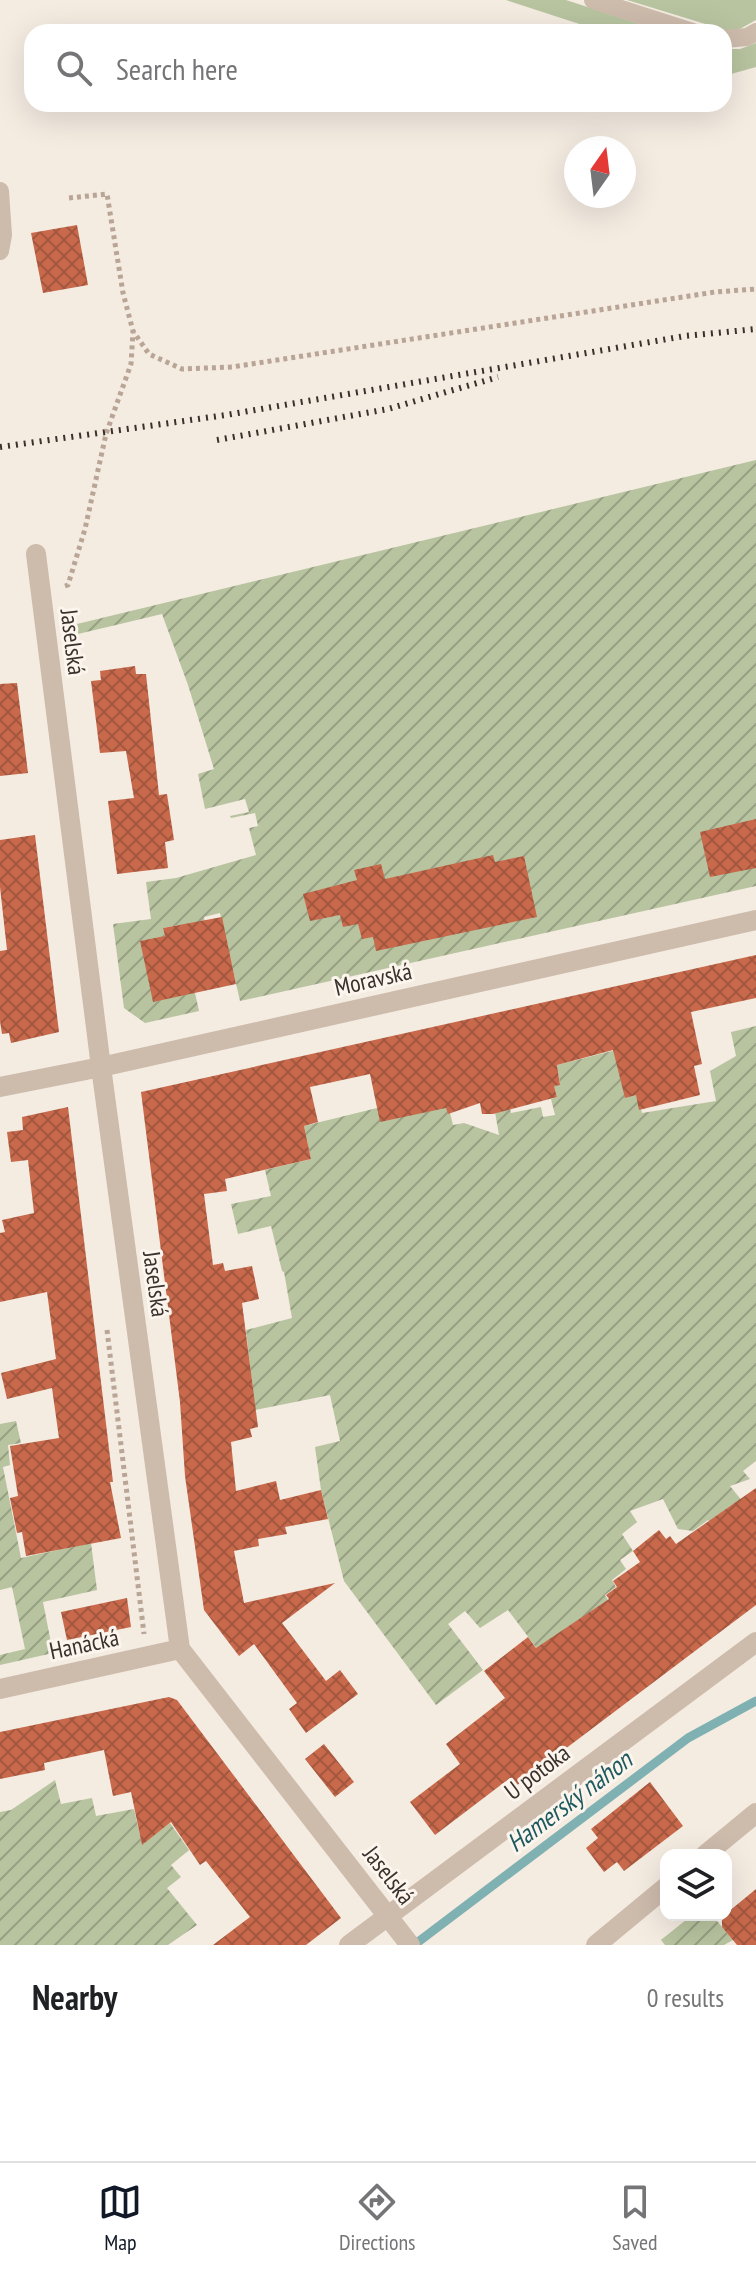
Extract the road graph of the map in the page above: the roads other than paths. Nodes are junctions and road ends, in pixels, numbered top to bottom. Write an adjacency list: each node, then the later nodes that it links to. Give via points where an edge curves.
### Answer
1 (593, 0): 2 (lane)
2 (668, 24)
3 (756, 32): 4 (lane)
4 (732, 38)
5 (0, 191): 6 (lane)
6 (0, 251)
7 (36, 554): 9 (street, Jaselská)
8 (756, 920): 9 (street, Moravská)
9 (101, 1067): 10 (street, Moravská); 12 (street, Jaselská)
10 (0, 1087)
11 (756, 1642): 17 (street, U potoka)
12 (180, 1649): 13 (street, Hanácká); 17 (street, Jaselská)
13 (0, 1689)
14 (756, 1813): 15 (street)
15 (712, 1849)
16 (660, 1892): 19 (street)
17 (399, 1930): 18 (street, U potoka)
18 (349, 1945)
19 (596, 1945)

